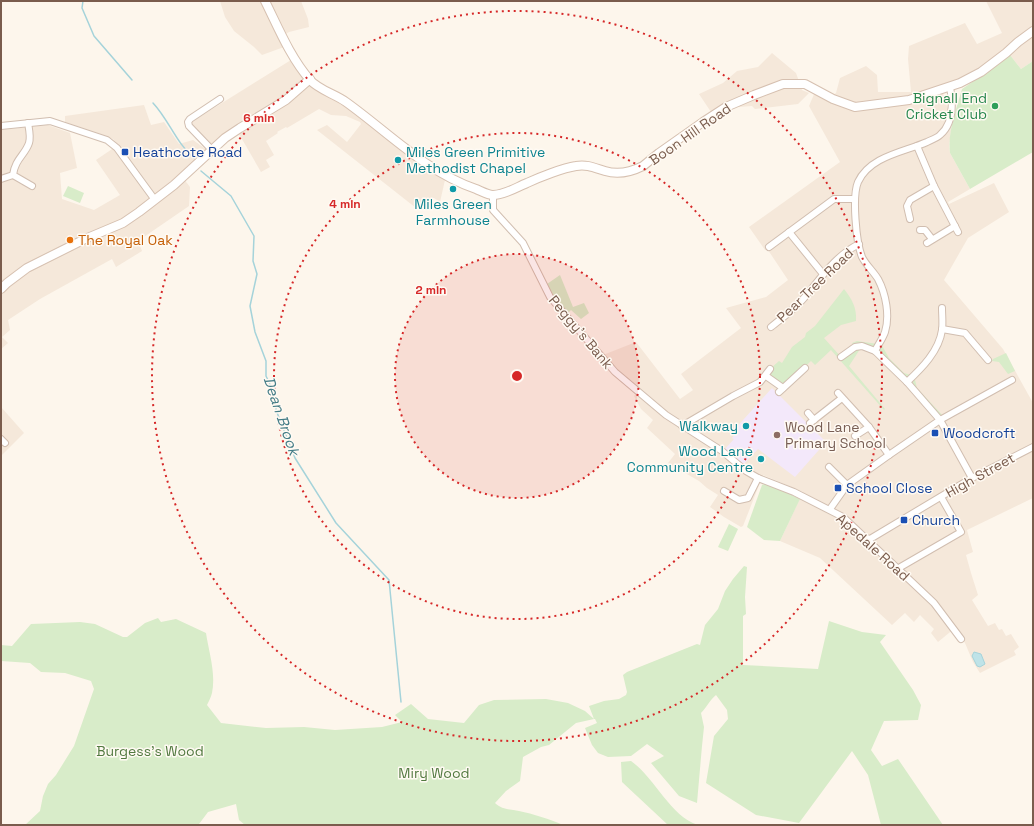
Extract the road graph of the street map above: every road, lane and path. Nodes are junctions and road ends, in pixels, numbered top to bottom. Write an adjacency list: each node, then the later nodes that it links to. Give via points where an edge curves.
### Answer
1 (265, 1): 3 (street, via 287,45)
2 (1033, 31): 4 (street, Boon Hill Road, via 981,72)
3 (310, 79): 9 (street, via 286,100 240,128); 14 (street, via 360,112 433,168 472,188)
4 (950, 87): 8 (street, via 952,114 948,126 940,136); 14 (street, Boon Hill Road, via 909,100 860,108 847,105 805,84 783,84 726,107 636,170 611,173 578,165)
5 (220, 99): 9 (street, via 188,122)
6 (28, 123): 7 (street); 10 (street, via 30,142 17,160); 16 (street, via 50,121 110,142)
7 (1, 126)
8 (917, 146): 13 (street); 15 (street, via 881,159 870,166 858,182)
9 (212, 150): 16 (street)
10 (13, 175): 11 (street); 12 (street)
11 (1, 178)
12 (32, 186)
13 (934, 186): 17 (street, via 910,200 907,206); 18 (street)
14 (493, 195): 38 (street, Peggy's Bank, via 493,210 523,243 550,297 615,372)
15 (855, 199): 20 (street, via 834,199); 22 (street)
16 (155, 200): 25 (street, via 123,223 27,268)
17 (909, 219)
18 (955, 226): 19 (street, via 930,241 925,230); 21 (street)
19 (920, 230)
20 (789, 232): 23 (street); 24 (street)
21 (958, 232)
22 (859, 244): 24 (street, Pear Tree Road, via 847,250); 29 (street, via 862,257 878,280 887,308 885,333)
23 (769, 247)
24 (823, 274): 27 (street, Pear Tree Road, via 803,300)
25 (1, 289)
26 (940, 312): 28 (street)
27 (771, 327)
28 (942, 329): 31 (street, via 965,333); 36 (street, via 935,350 922,368)
29 (875, 350): 30 (street, via 862,346 855,347); 36 (street)
30 (841, 357)
31 (988, 360)
32 (804, 368): 34 (street, via 781,390)
33 (770, 369): 34 (street)
34 (766, 376): 40 (street, via 760,382)
35 (1012, 380): 39 (street)
36 (907, 382): 39 (street)
37 (808, 413): 41 (street, via 812,421 840,395)
38 (666, 415): 40 (street, Apedale Road)
39 (940, 420): 44 (street); 47 (street)
40 (682, 426): 46 (street, Apedale Road, via 722,450)
41 (869, 427): 42 (street); 44 (street)
42 (855, 436)
43 (1033, 447): 47 (street, High Street)
44 (889, 455): 48 (street)
45 (829, 467): 48 (street)
46 (758, 478): 49 (street, via 748,498 739,500); 51 (street, Apedale Road)
47 (972, 478): 50 (street, High Street)
48 (847, 485): 51 (street)
49 (724, 491)
50 (941, 497): 52 (street, High Street, via 870,539); 53 (street, via 962,532)
51 (830, 509): 52 (street, Apedale Road)
52 (866, 538): 53 (street, Apedale Road)
53 (897, 569): 54 (street, Apedale Road, via 934,603)
54 (961, 639)

